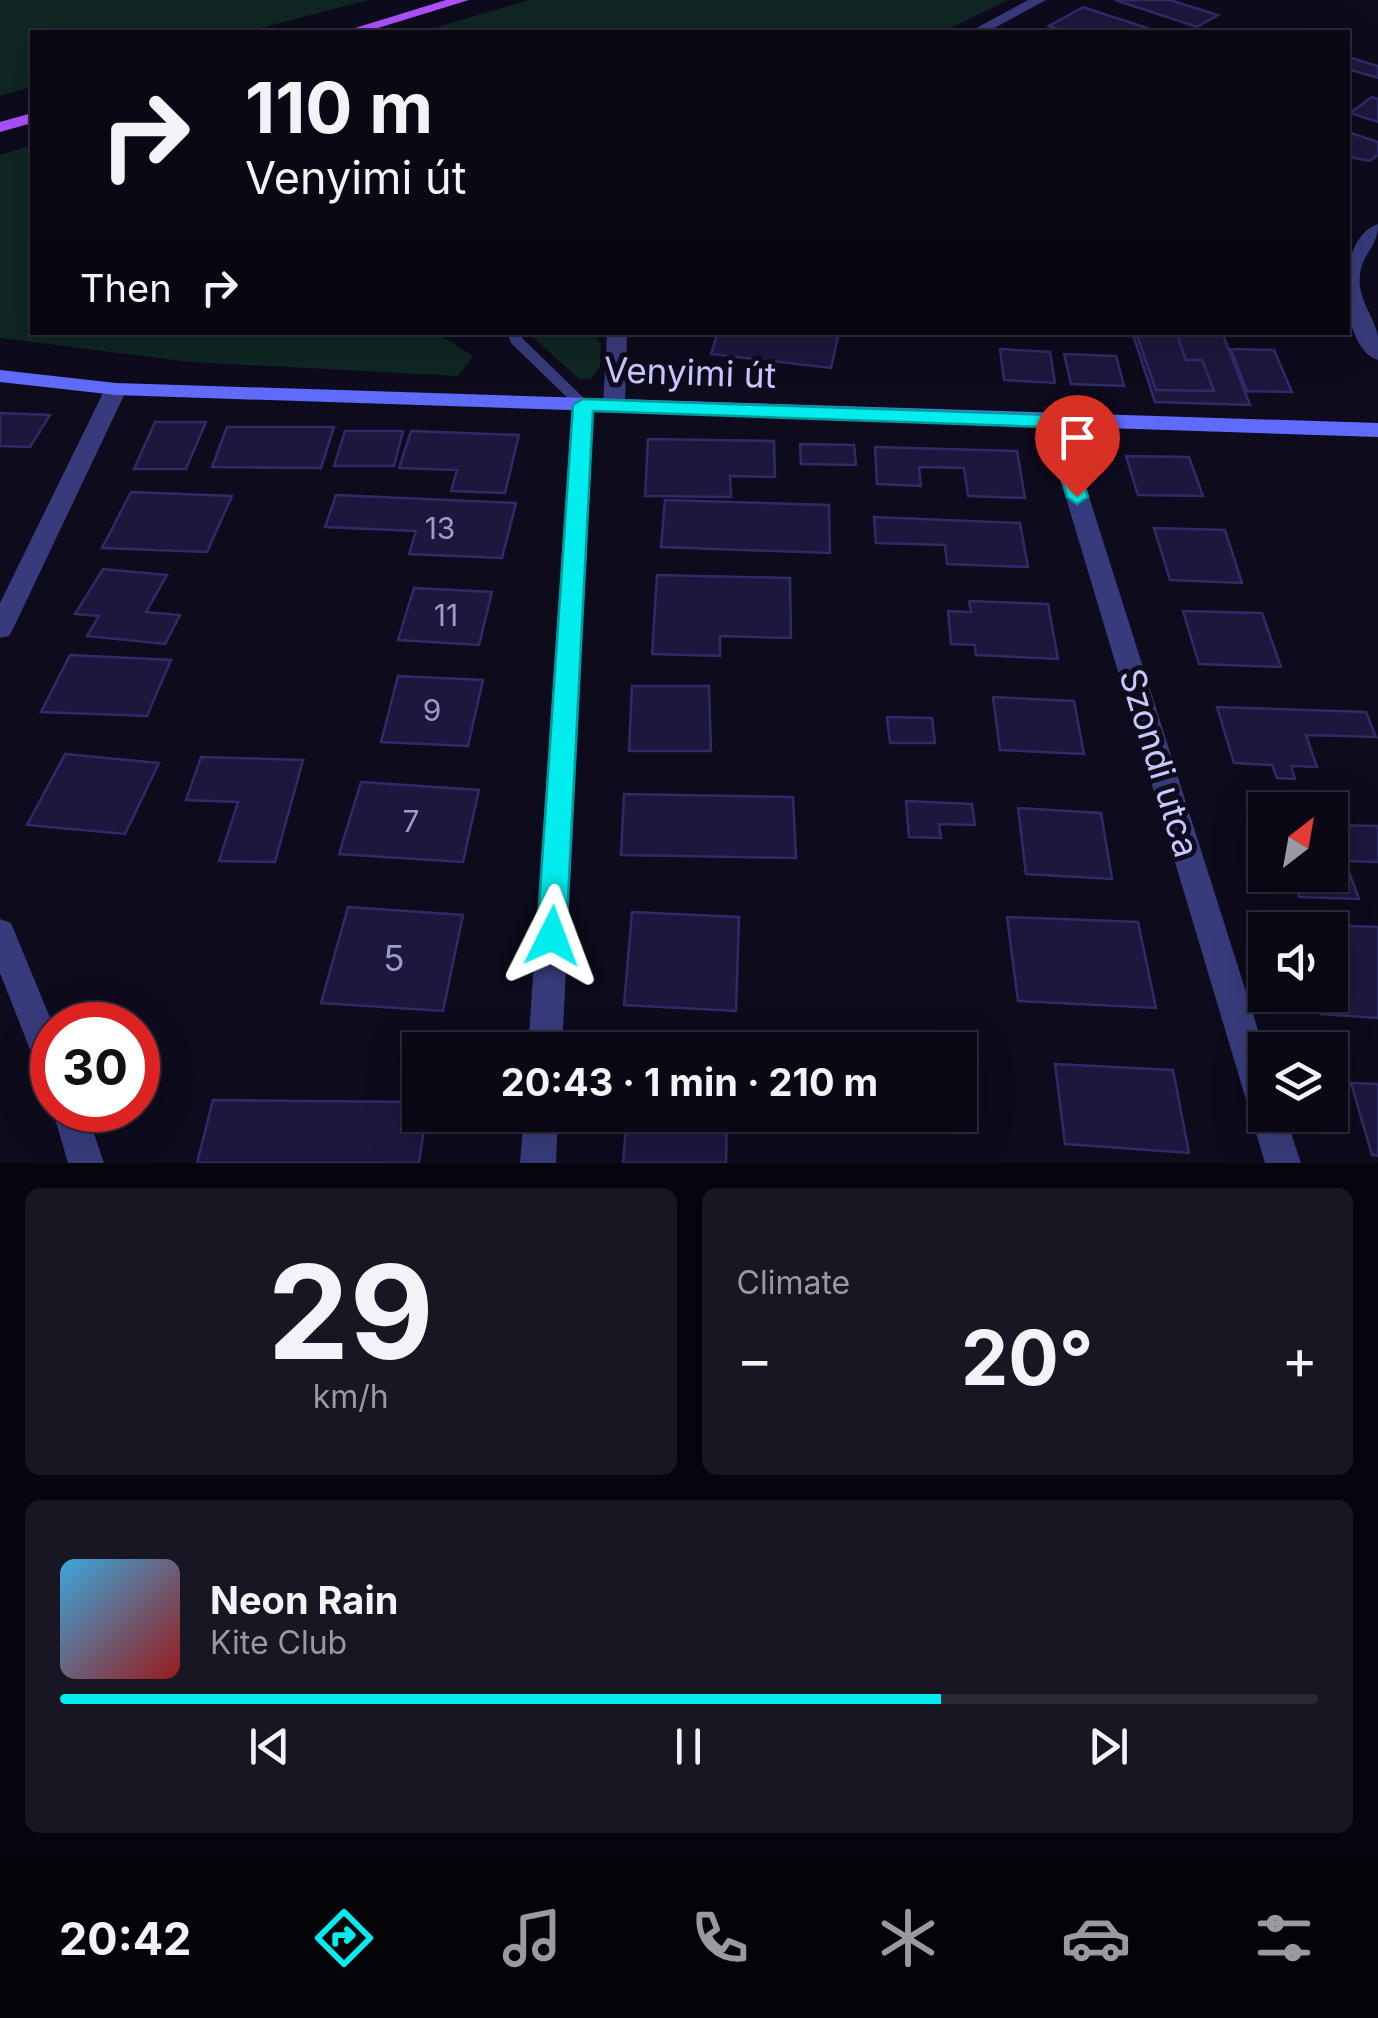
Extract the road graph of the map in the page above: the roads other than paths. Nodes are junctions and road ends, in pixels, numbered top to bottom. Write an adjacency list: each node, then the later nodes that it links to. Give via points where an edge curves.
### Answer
1 (462, 0): 3 (main road)
2 (1039, 0): 4 (street)
3 (357, 30)
4 (981, 30)
5 (30, 119): 6 (main road)
6 (0, 127)
7 (1378, 230): 8 (street)
8 (1350, 266)
9 (1350, 298): 12 (street)
10 (515, 335): 15 (lane)
11 (617, 335): 16 (street)
12 (1378, 354)
13 (0, 376): 14 (street, Venyimi út)
14 (116, 389): 15 (street, Venyimi út); 19 (street)
15 (583, 405): 16 (street, Venyimi út); 22 (street)
16 (614, 406): 17 (street, Venyimi út)
17 (1054, 421): 18 (street, Venyimi út); 23 (street, Szondi utca)
18 (1378, 430)
19 (0, 629)
20 (0, 933): 21 (street)
21 (30, 1009)
22 (546, 1032)
23 (1248, 1051)
24 (76, 1132): 27 (street)
25 (540, 1132): 28 (street)
26 (1273, 1132): 29 (street)
27 (86, 1163)
28 (538, 1163)
29 (1283, 1163)

